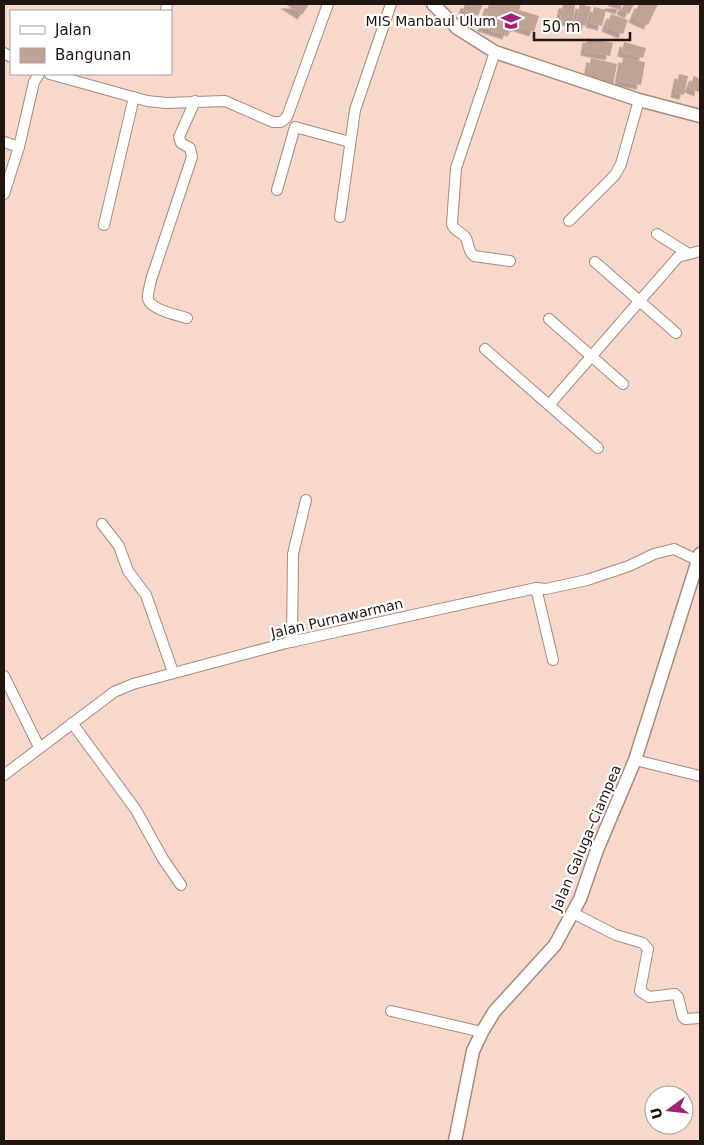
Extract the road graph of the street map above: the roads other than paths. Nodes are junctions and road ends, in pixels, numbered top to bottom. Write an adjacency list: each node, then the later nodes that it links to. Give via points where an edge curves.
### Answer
1 (328, 4): 9 (street, via 287,117 281,122 273,122 225,101)
2 (391, 4): 12 (street, via 355,110)
3 (433, 4): 4 (street, via 457,28)
4 (495, 52): 8 (street); 22 (street, via 456,168 452,224 454,230 466,239 474,256)
5 (38, 75): 13 (street)
6 (54, 75): 7 (street)
7 (134, 98): 9 (street, via 166,103); 18 (street)
8 (639, 100): 10 (street); 17 (street, via 615,175)
9 (195, 101): 25 (street, via 179,137 190,148 192,157 148,297 150,304)
10 (700, 116)
11 (4, 142): 13 (street)
12 (350, 142): 14 (street, via 295,127); 16 (street)
13 (19, 147): 15 (street)
14 (277, 190)
15 (4, 194)
16 (340, 217)
17 (569, 221)
18 (104, 226)
19 (657, 234): 21 (street)
20 (700, 250): 21 (street)
21 (689, 254): 24 (street, via 678,257)
22 (510, 261)
23 (595, 262): 24 (street)
24 (639, 302): 27 (street); 29 (street)
25 (187, 318)
26 (549, 319): 29 (street)
27 (676, 333)
28 (485, 349): 31 (street)
29 (591, 357): 30 (street); 31 (street)
30 (623, 384)
31 (549, 405): 32 (street)
32 (598, 448)
33 (306, 500): 37 (street, via 293,554)
34 (102, 524): 39 (street, via 117,542 128,571 146,595)
35 (699, 557): 36 (street, Jalan Purnawarman, via 674,550 654,554 587,580 546,589); 43 (street, Jalan Galuga–Ciampea)
36 (536, 588): 37 (street, Jalan Purnawarman); 38 (street)
37 (292, 642): 39 (street, Jalan Purnawarman)
38 (553, 660)
39 (173, 672): 41 (street, Jalan Purnawarman, via 114,692)
40 (4, 676): 42 (street)
41 (72, 723): 42 (street, Jalan Purnawarman); 46 (street, via 136,810)
42 (39, 747): 44 (street, Jalan Purnawarman)
43 (636, 760): 45 (street); 47 (street, Jalan Galuga–Ciampea)
44 (4, 775)
45 (700, 776)
46 (181, 885)
47 (573, 914): 49 (street, via 616,935 643,943 648,949 640,991 649,997 675,994 685,1019); 50 (street, Jalan Galuga–Ciampea, via 555,945 494,1012)
48 (391, 1011): 50 (street)
49 (700, 1018)
50 (482, 1032): 51 (street, Jalan Galuga–Ciampea, via 473,1051)
51 (455, 1141)

